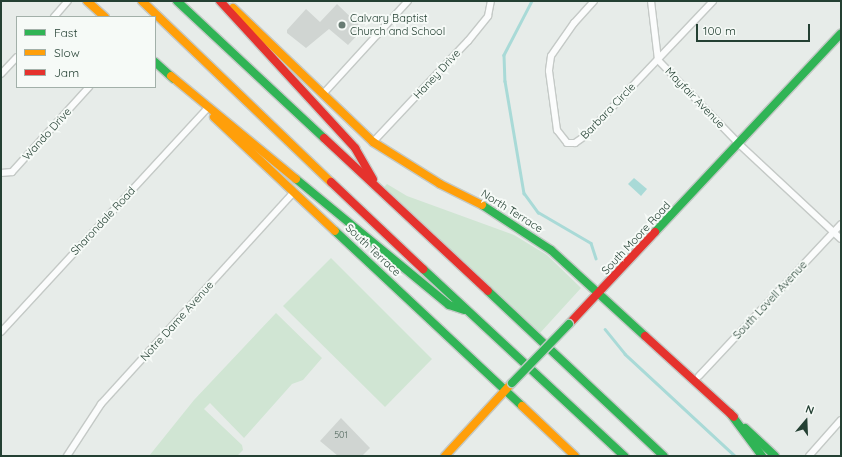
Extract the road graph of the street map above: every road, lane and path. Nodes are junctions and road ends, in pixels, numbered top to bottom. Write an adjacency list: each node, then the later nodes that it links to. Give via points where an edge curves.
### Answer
1 (68, 1): 12 (street)
2 (88, 1): 13 (main road)
3 (142, 1): 32 (main road)
4 (177, 1): 26 (main road)
5 (220, 1): 26 (main road, via 355,148)
6 (226, 1): 21 (main road, North Terrace)
7 (408, 1): 21 (street)
8 (491, 1): 23 (street, Haney Drive, via 488,16 468,41)
9 (594, 1): 16 (street, Barbara Circle, via 574,22 551,56 552,100 561,139 575,144 585,136)
10 (651, 1): 16 (street, Mayfair Avenue)
11 (713, 1): 16 (street)
12 (55, 16)
13 (104, 16)
14 (841, 33): 24 (main road, South Moore Road)
15 (16, 58): 18 (street)
16 (658, 60): 24 (street, Mayfair Avenue)
17 (156, 63): 19 (main road, South Terrace)
18 (1, 74)
19 (171, 76): 22 (main road, South Terrace); 32 (main road, via 449,305)
20 (88, 88): 25 (street, Wando Drive, via 12,172)
21 (323, 94): 23 (main road, North Terrace)
22 (206, 110): 27 (main road, South Terrace); 33 (street, Sharondale Road)
23 (373, 142): 31 (main road, North Terrace, via 440,184 481,204 524,231 551,250)
24 (739, 144): 29 (street, Mayfair Avenue); 31 (main road, South Moore Road)
25 (1, 173)
26 (380, 190): 42 (main road)
27 (294, 192): 35 (main road, South Terrace); 38 (street, Notre Dame Avenue, via 101,404)
28 (841, 224): 29 (street, South Lovell Avenue)
29 (833, 232): 30 (street, Mayfair Avenue); 34 (street, South Lovell Avenue)
30 (841, 239)
31 (599, 294): 35 (main road, South Moore Road, bridge); 36 (main road, North Terrace)
32 (467, 311): 41 (main road)
33 (1, 332)
34 (699, 376)
35 (504, 391): 39 (main road, South Moore Road); 40 (main road, South Terrace)
36 (730, 413): 43 (main road); 44 (main road, North Terrace)
37 (841, 420): 45 (street)
38 (67, 456)
39 (445, 456)
40 (575, 456)
41 (624, 456)
42 (664, 456)
43 (762, 456)
44 (775, 456)
45 (809, 456)

